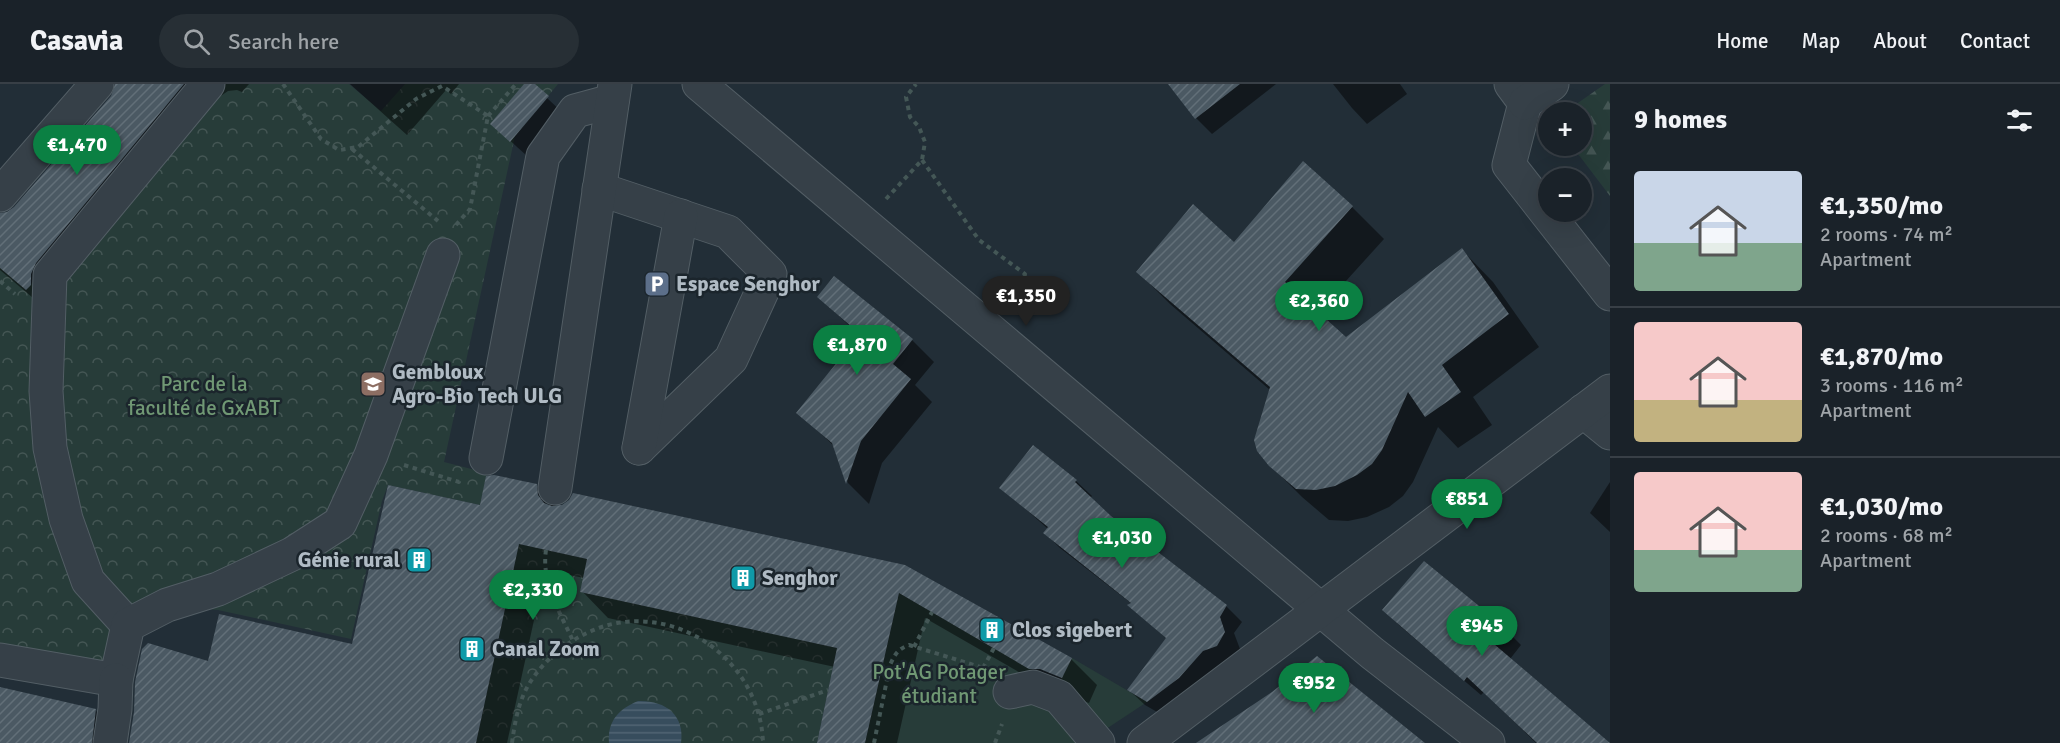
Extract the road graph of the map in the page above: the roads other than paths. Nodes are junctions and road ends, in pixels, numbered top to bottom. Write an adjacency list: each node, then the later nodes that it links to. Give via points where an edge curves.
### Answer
1 (97, 84): 8 (street)
2 (208, 84): 18 (street, via 50,275 46,391 50,448 64,509 88,581)
3 (699, 84): 17 (street)
4 (1552, 84): 6 (street)
5 (614, 93): 7 (street); 15 (street, via 575,111 543,156)
6 (1518, 93): 11 (street, via 1509,165)
7 (599, 189): 9 (street); 16 (street)
8 (0, 195)
9 (681, 216): 9 (street, via 728,231 770,274 731,359 639,448)
10 (447, 243): 18 (street, via 371,454 339,524 292,554 218,589 166,605)
11 (1610, 294)
12 (1610, 391): 13 (street)
13 (1583, 411): 14 (street); 17 (street)
14 (1610, 433)
15 (486, 458)
16 (555, 489)
17 (1321, 608): 24 (street); 25 (street)
18 (128, 625): 20 (street)
19 (0, 660): 20 (street)
20 (116, 680): 22 (street)
21 (1010, 692): 23 (street, via 1033,687 1059,697)
22 (110, 743)
23 (1098, 743)
24 (1144, 743)
25 (1488, 743)

